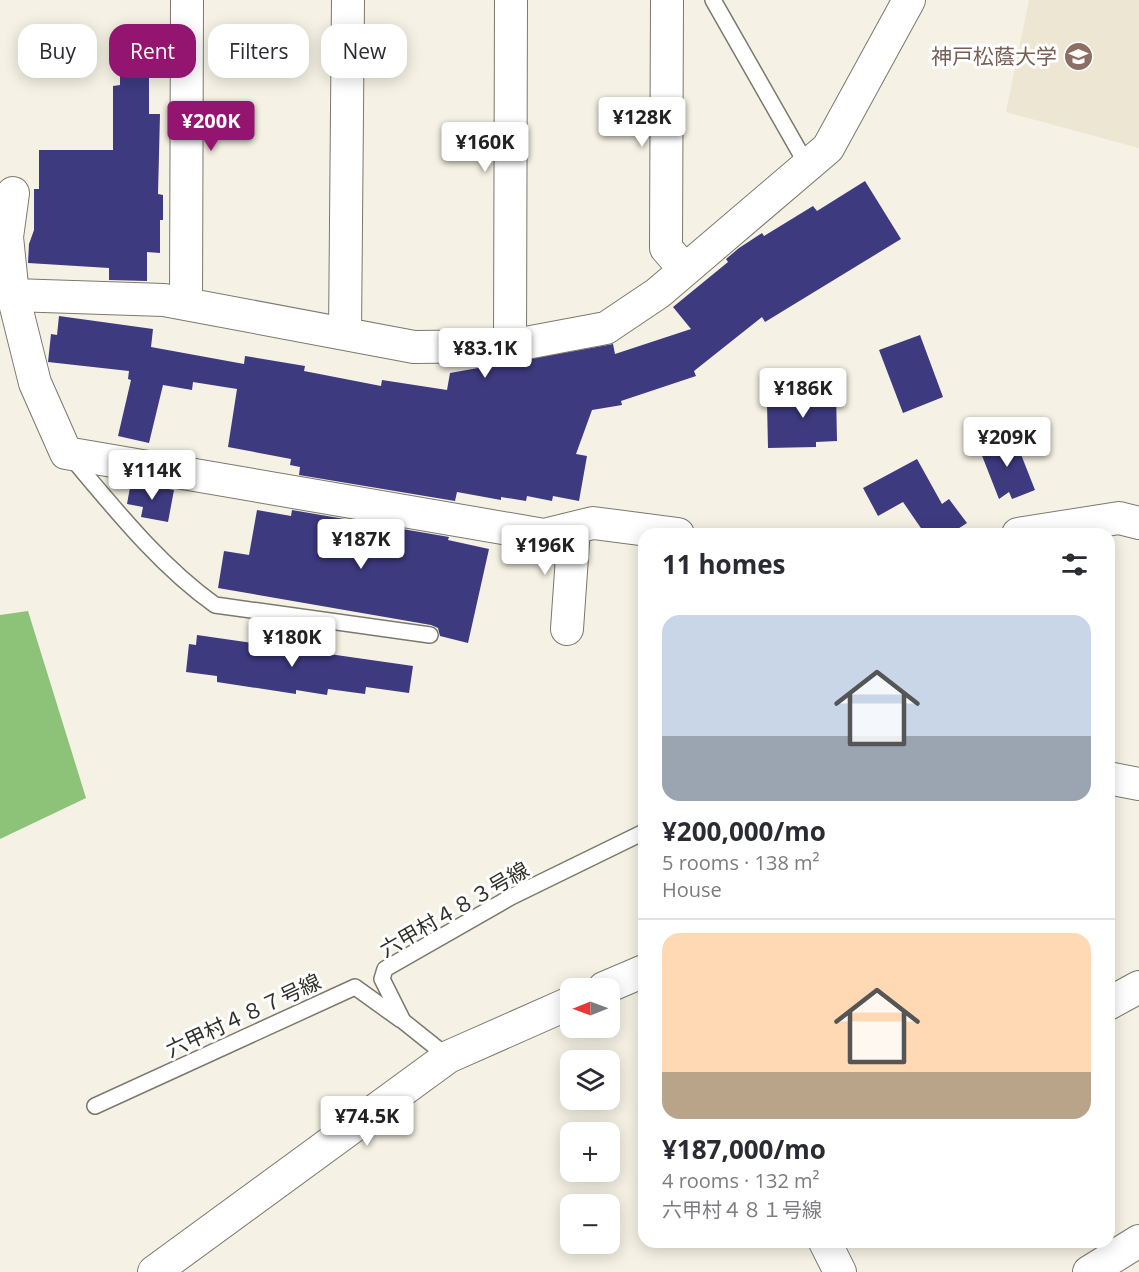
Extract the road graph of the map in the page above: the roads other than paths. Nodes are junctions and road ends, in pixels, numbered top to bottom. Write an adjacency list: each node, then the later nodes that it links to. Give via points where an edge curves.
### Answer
1 (187, 0): 11 (street)
2 (348, 0): 12 (street)
3 (511, 0): 13 (street)
4 (667, 0): 9 (street, via 666,248)
5 (713, 0): 7 (lane)
6 (894, 9): 7 (street, via 828,148)
7 (807, 165): 9 (street)
8 (13, 193): 10 (street, via 7,237)
9 (685, 270): 13 (street, via 606,328)
10 (13, 295): 11 (street); 14 (street, via 34,383)
11 (186, 304): 12 (street)
12 (345, 334): 13 (street, via 414,347)
13 (510, 346)
14 (66, 453): 16 (street, via 544,535); 20 (lane, via 129,525 215,605)
15 (1139, 523): 17 (street, via 1119,518)
16 (574, 528): 18 (street, via 593,523); 19 (street)
17 (1056, 528)
18 (638, 529)
19 (567, 629)
20 (430, 635)
21 (638, 835): 27 (lane, 六甲村４８３号線, via 512,897 385,969 382,979)
22 (638, 974): 23 (street)
23 (620, 981)
24 (1139, 987): 25 (street)
25 (1115, 1000)
26 (560, 1007): 28 (street)
27 (403, 1021): 28 (lane, 六甲村４８３号線); 29 (lane, 六甲村４８７号線, via 355,987)
28 (448, 1057): 32 (street)
29 (95, 1106)
30 (1139, 1241): 34 (street)
31 (828, 1248): 33 (street)
32 (154, 1272)
33 (840, 1272)
34 (1089, 1272)

